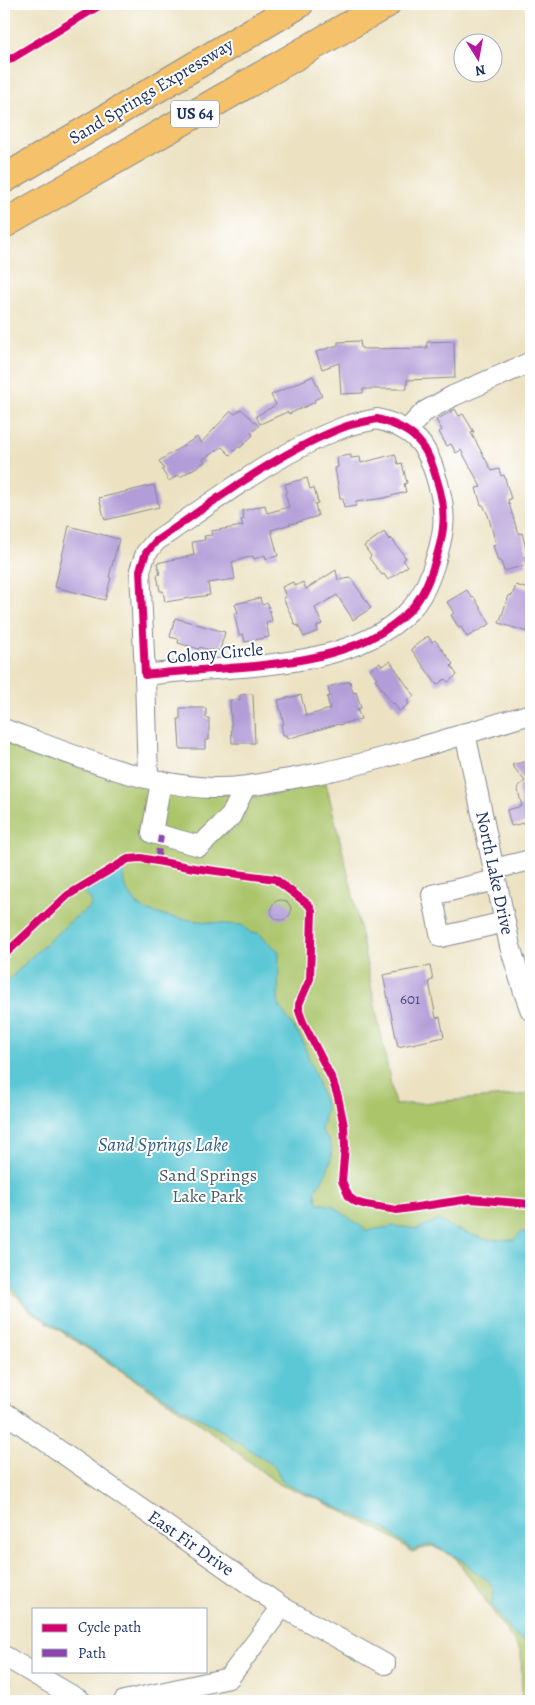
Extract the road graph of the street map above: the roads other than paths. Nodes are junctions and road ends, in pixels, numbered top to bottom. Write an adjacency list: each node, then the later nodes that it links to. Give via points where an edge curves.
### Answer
1 (299, 4): 3 (highway, Sand Springs Expressway / US 64)
2 (386, 4): 4 (highway, US 64)
3 (4, 179)
4 (4, 224)
5 (531, 362): 6 (street, via 453,396 424,412)
6 (407, 430): 7 (street, Colony Circle, via 377,419 349,425 326,435 265,468 156,541 146,553 140,570); 7 (street, Colony Circle, via 428,454 444,507 440,548 429,579 410,611 366,640 310,658)
7 (145, 675): 11 (street, Colony Circle)
8 (531, 714): 10 (street)
9 (4, 729): 11 (street)
10 (465, 733): 12 (street, via 372,761); 14 (street, North Lake Drive)
11 (155, 780): 12 (street, via 211,788); 12 (street, Colony Circle, via 152,834 200,846 231,816)
12 (245, 787)
13 (531, 860): 14 (street)
14 (495, 875): 15 (street, North Lake Drive); 15 (street, via 432,895 441,937)
15 (505, 922): 16 (street, North Lake Drive)
16 (531, 1011)
17 (4, 1412): 18 (street, East Fir Drive)
18 (282, 1607): 20 (street, East Fir Drive); 22 (street, via 230,1678)
19 (4, 1656): 21 (street)
20 (385, 1664)
21 (81, 1701)
22 (124, 1701)

